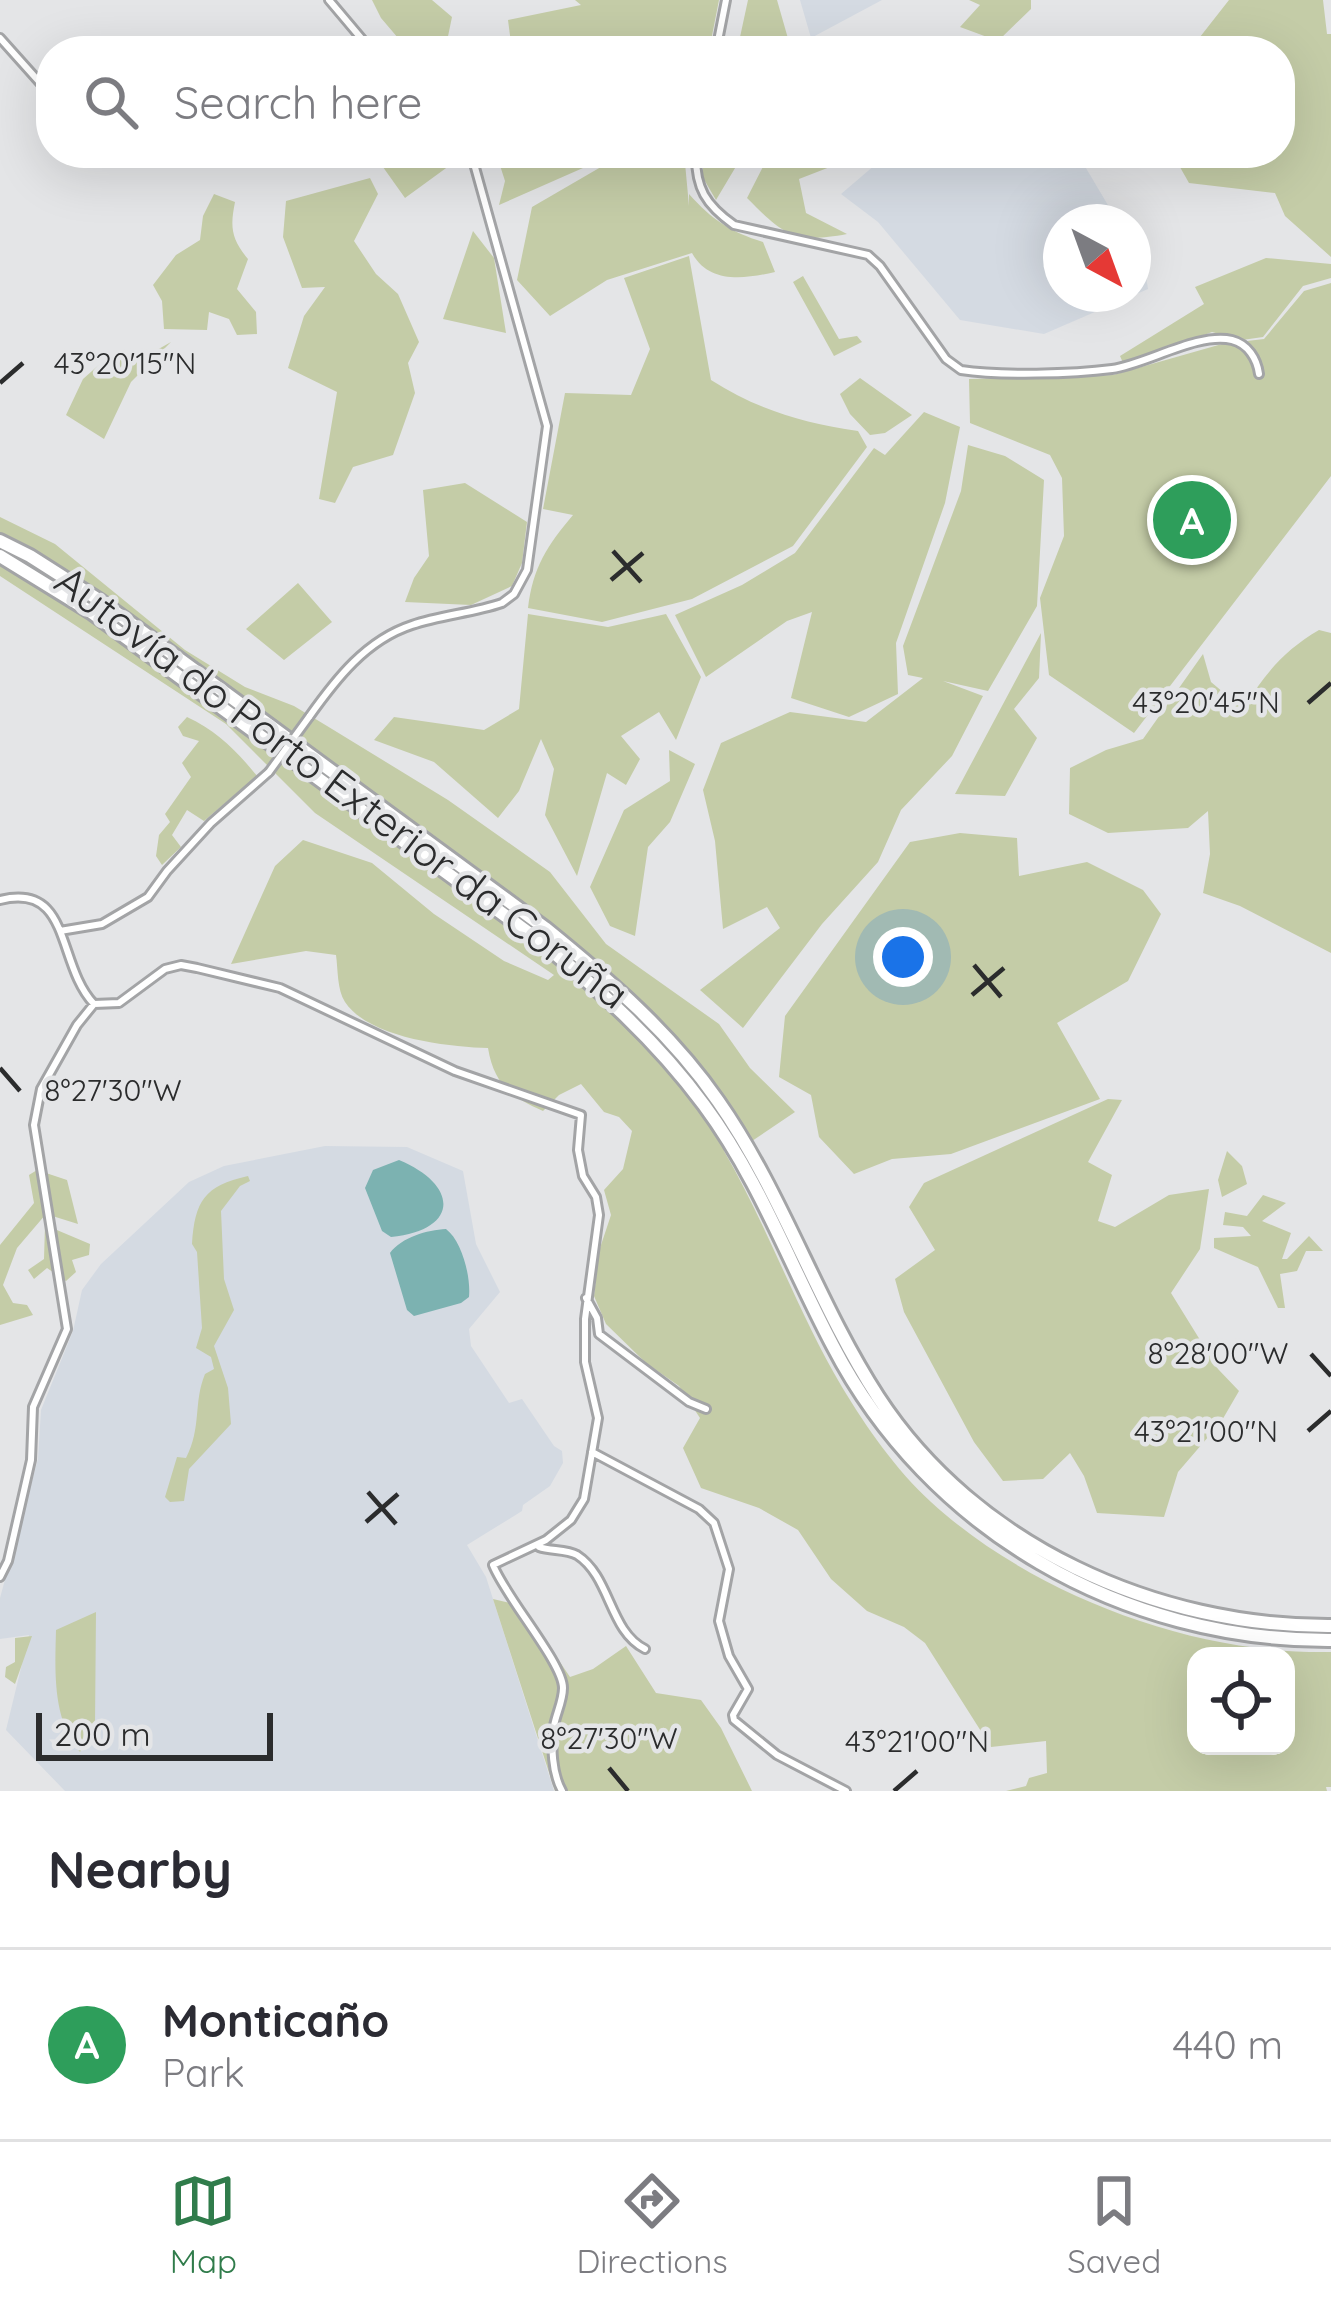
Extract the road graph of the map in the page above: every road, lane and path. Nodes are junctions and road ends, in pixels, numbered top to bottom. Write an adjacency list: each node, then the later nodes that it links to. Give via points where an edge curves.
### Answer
1 (329, 0): 3 (street)
2 (727, 0): 4 (street)
3 (359, 36)
4 (719, 36)
5 (0, 38): 6 (street)
6 (36, 78)
7 (475, 168): 13 (street, bridge, via 547,426 527,570 514,594 376,643 339,675 269,772 148,897 102,924)
8 (698, 168): 9 (street, via 702,196 734,225 868,255 961,370 1115,369 1234,340 1249,350)
9 (1259, 374)
10 (0, 541): 20 (highway, Autovía do Porto Exterior da Coruña, via 99,600 615,984 716,1098 754,1156 879,1399 952,1482 1008,1530 1064,1564 1194,1612)
11 (0, 556): 21 (highway, Autovía do Porto Exterior da Coruña, via 129,639 619,1007 705,1106 742,1163 868,1406 942,1492 1000,1541 1058,1576 1191,1625)
12 (0, 900): 13 (street, via 34,896)
13 (60, 931): 14 (street)
14 (94, 1004): 15 (street, via 119,1003 165,969 197,968 280,988 455,1071 580,1115 578,1150 599,1215); 19 (street, via 41,1089 34,1125 67,1329 33,1407 31,1460)
15 (586, 1298): 16 (street, via 599,1334); 17 (street, via 585,1362 598,1418)
16 (706, 1409)
17 (590, 1452): 18 (street, via 584,1499 572,1520); 24 (street, via 714,1523 728,1569 719,1621 748,1690 734,1720 777,1755)
18 (536, 1546): 22 (street, via 574,1553 630,1641); 23 (street, via 493,1565 556,1664 563,1688 555,1778)
19 (0, 1577)
20 (1331, 1626)
21 (1331, 1640)
22 (645, 1648)
23 (562, 1791)
24 (846, 1791)

